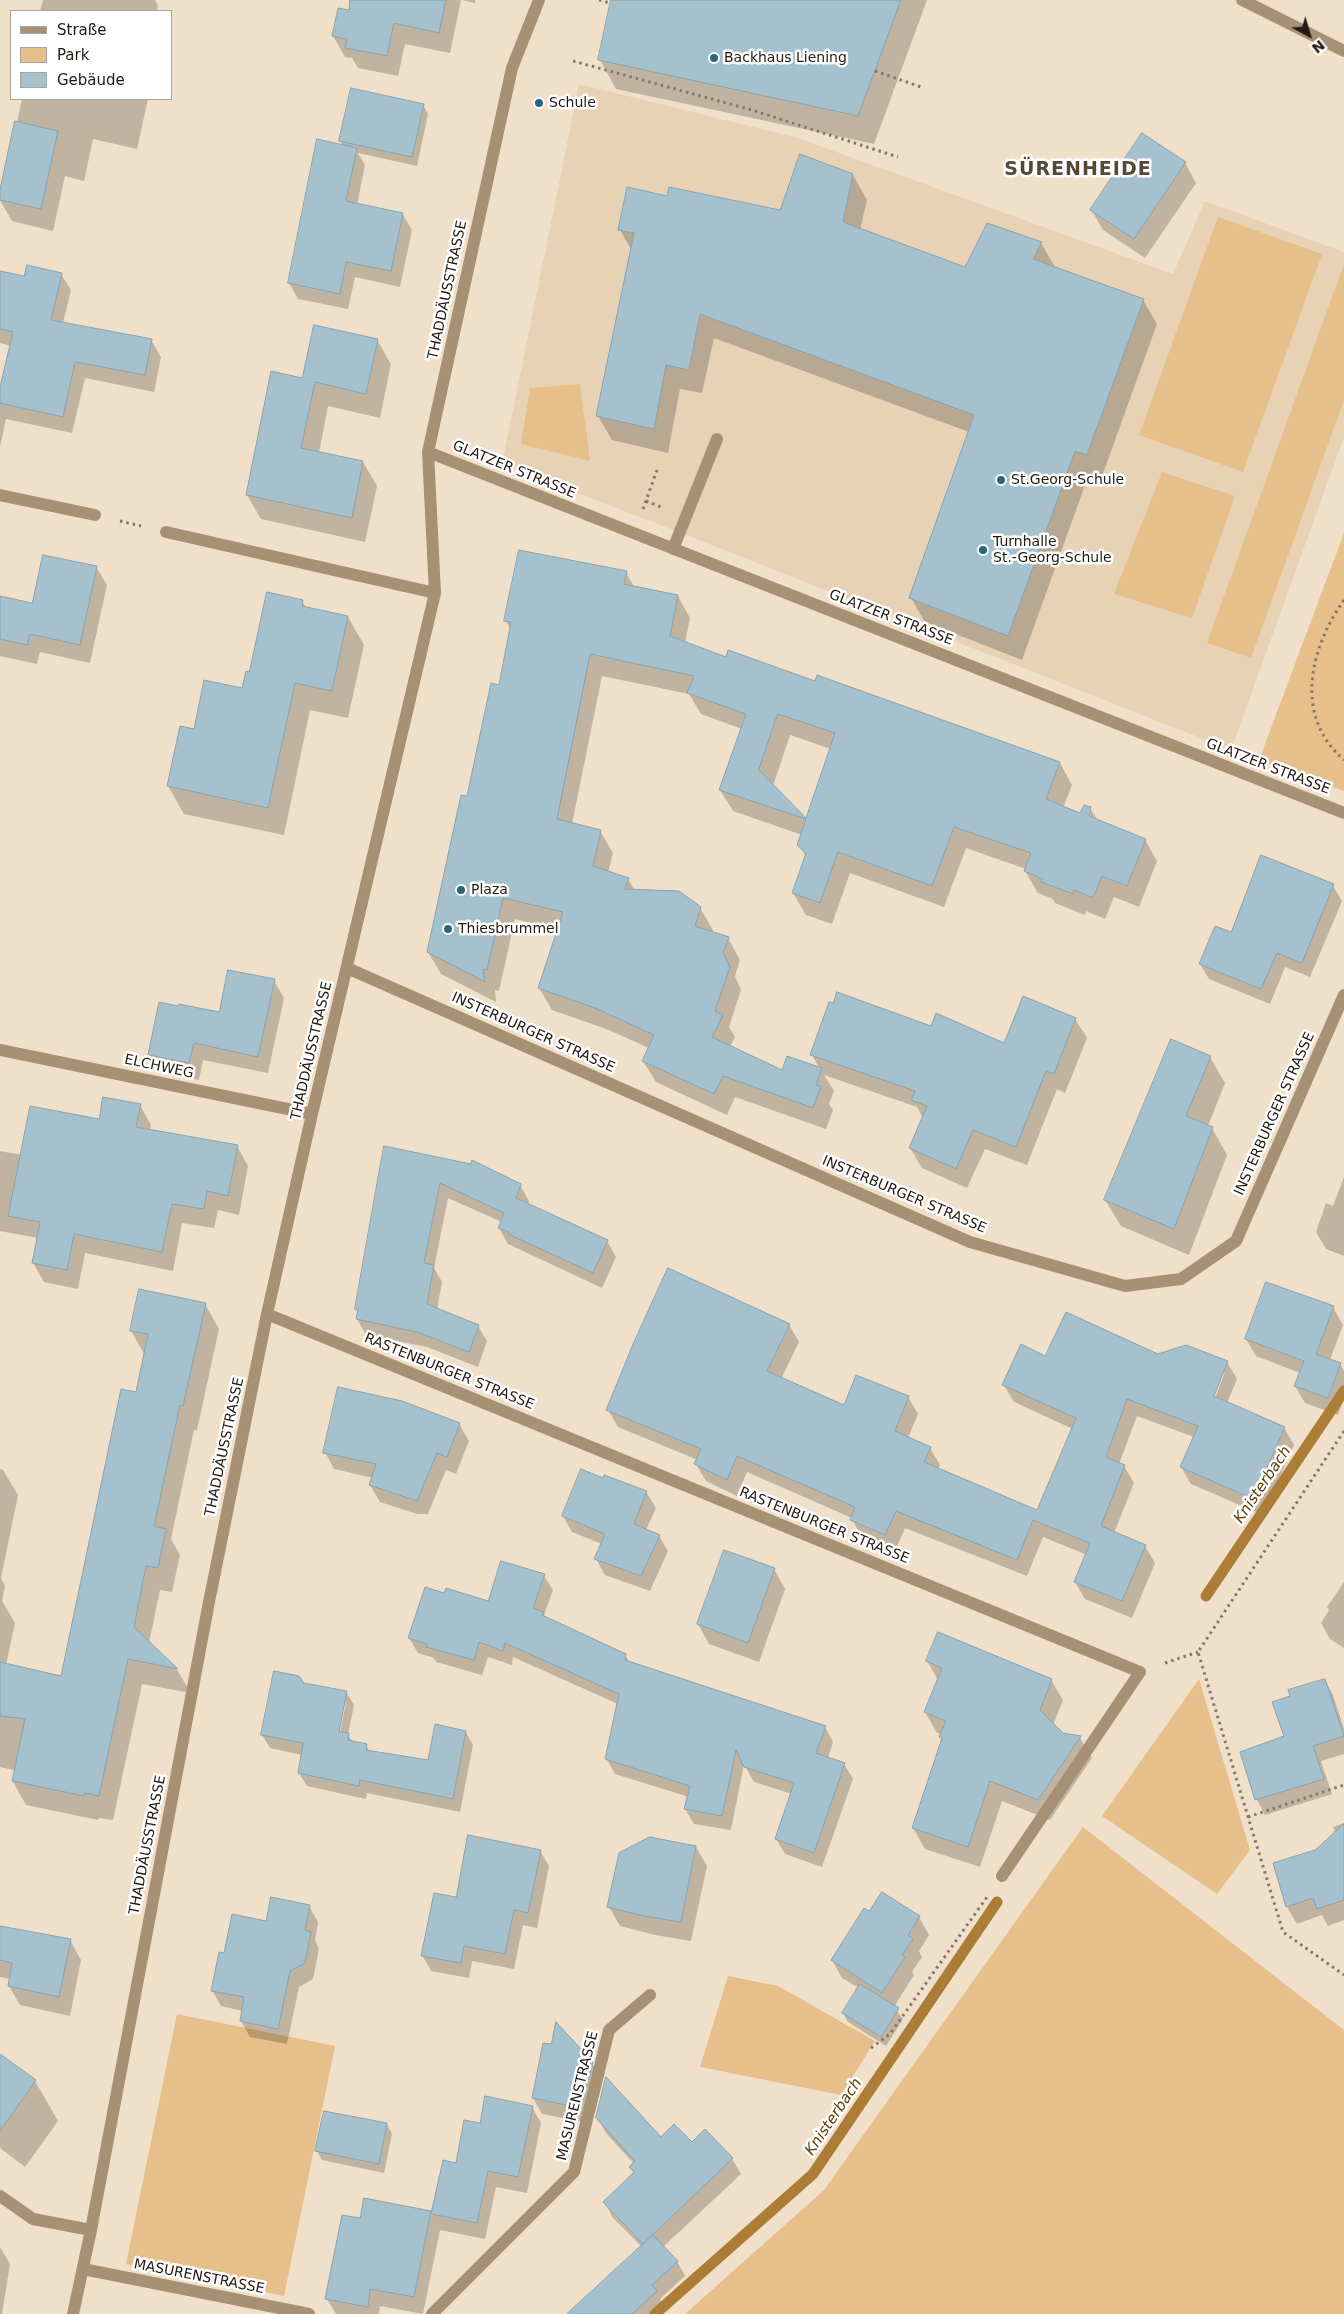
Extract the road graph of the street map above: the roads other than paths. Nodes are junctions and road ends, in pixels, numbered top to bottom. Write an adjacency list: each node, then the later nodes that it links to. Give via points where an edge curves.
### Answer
1 (539, 0): 5 (street, THADDÄUSSTRASSE, via 512,68)
2 (1242, 0): 3 (street)
3 (1344, 50)
4 (717, 439): 9 (street)
5 (428, 452): 9 (street, GLATZER STRASSE); 10 (street, THADDÄUSSTRASSE)
6 (0, 495): 7 (street)
7 (95, 515)
8 (166, 532): 10 (street)
9 (673, 549): 11 (street, GLATZER STRASSE)
10 (435, 593): 12 (street, THADDÄUSSTRASSE)
11 (1344, 813)
12 (347, 968): 13 (street, INSTERBURGER STRASSE, via 970,1242 1125,1286 1181,1279 1236,1241); 15 (street, THADDÄUSSTRASSE)
13 (1344, 995)
14 (0, 1050): 15 (street, ELCHWEG)
15 (312, 1114): 16 (street, THADDÄUSSTRASSE)
16 (268, 1314): 17 (street, RASTENBURGER STRASSE, via 1140,1672); 20 (street, THADDÄUSSTRASSE, via 209,1602)
17 (1002, 1876)
18 (650, 1995): 24 (street, MASURENSTRASSE, via 608,2030 574,2172)
19 (0, 2196): 20 (street, via 33,2219)
20 (91, 2230): 21 (street, THADDÄUSSTRASSE)
21 (83, 2269): 22 (street, THADDÄUSSTRASSE); 23 (street, MASURENSTRASSE)
22 (73, 2314)
23 (308, 2314)
24 (432, 2314)

